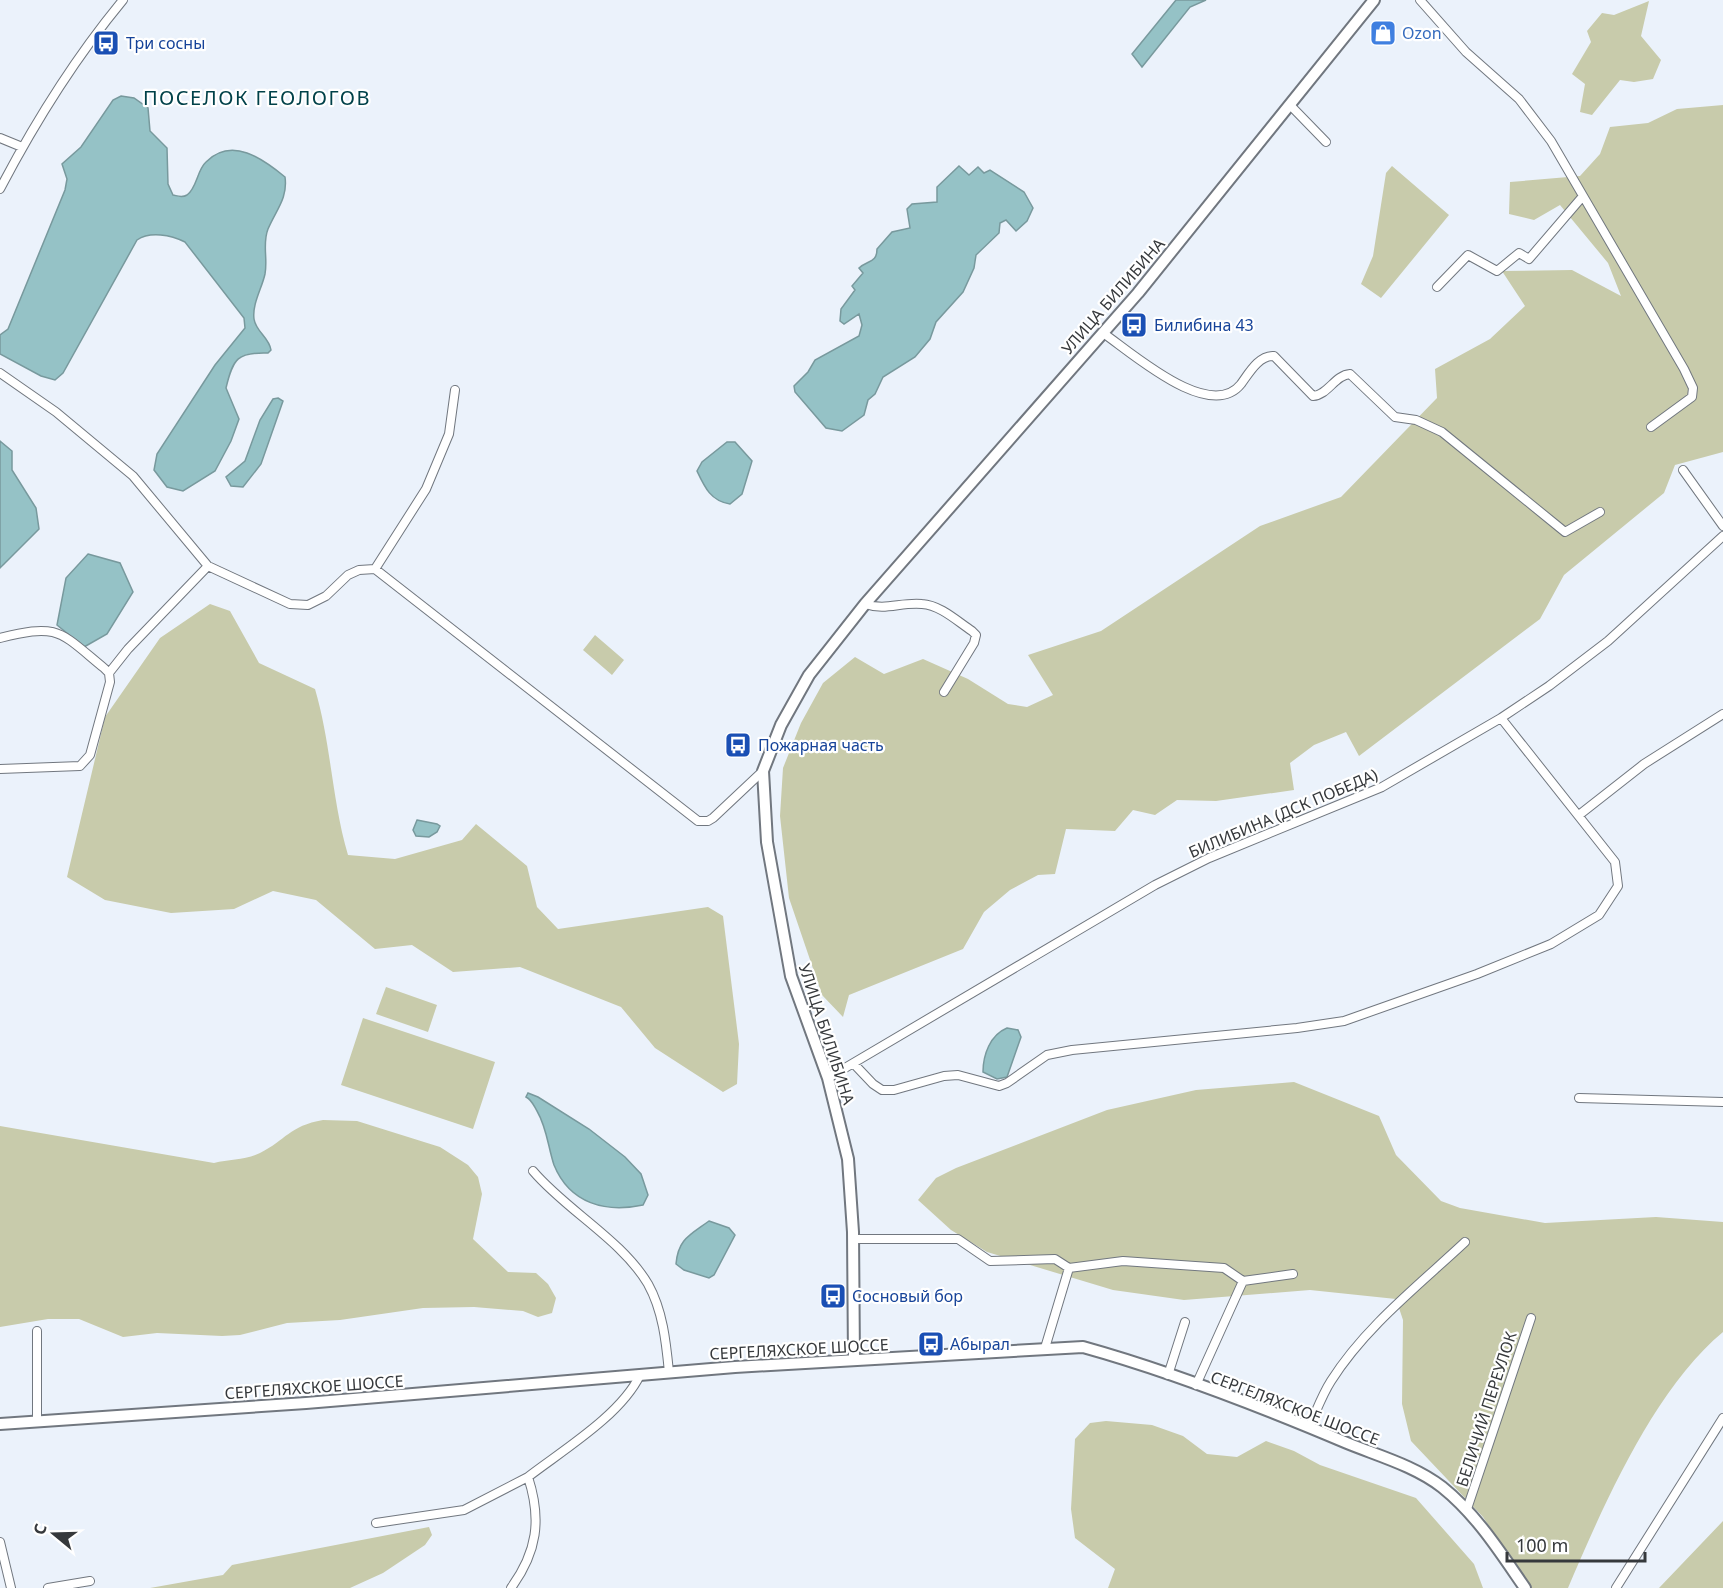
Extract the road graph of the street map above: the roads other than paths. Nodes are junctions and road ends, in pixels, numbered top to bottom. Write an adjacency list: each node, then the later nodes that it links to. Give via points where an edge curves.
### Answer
1 (123, 0): 7 (street, via 80,56)
2 (1374, 0): 4 (main road, УЛИЦА БИЛИБИНА)
3 (1420, 0): 9 (street, via 1466,52 1519,99 1551,141)
4 (1290, 105): 6 (street); 11 (main road, УЛИЦА БИЛИБИНА)
5 (0, 138): 7 (street)
6 (1326, 142)
7 (22, 147): 8 (street)
8 (0, 189)
9 (1583, 196): 10 (street, via 1530,259 1519,253 1497,271 1468,255); 14 (street, via 1693,388 1687,402)
10 (1437, 287)
11 (1104, 333): 16 (street, via 1189,392 1210,397 1238,388 1268,355 1274,356 1313,396 1319,396 1344,374 1350,374 1395,417 1416,420 1442,432 1565,532); 21 (main road, УЛИЦА БИЛИБИНА)
12 (0, 373): 19 (street, via 56,412 133,476)
13 (455, 390): 20 (street, via 449,434 426,489)
14 (1652, 427)
15 (1683, 470): 17 (street)
16 (1600, 512)
17 (1723, 526)
18 (1723, 536): 26 (street, БИЛИБИНА (ДСК ПОБЕДА), via 1608,641)
19 (208, 566): 20 (street, via 290,604 308,605 326,596 348,575); 23 (street)
20 (375, 569): 28 (street, via 698,821 712,818)
21 (865, 604): 24 (street, via 878,609 920,603 935,606 976,635); 28 (main road, УЛИЦА БИЛИБИНА, via 809,675 781,725)
22 (0, 638): 23 (street, via 35,629 55,631)
23 (109, 673): 27 (street, via 110,682 86,761 74,767)
24 (944, 692)
25 (1723, 714): 29 (street, via 1644,764)
26 (1501, 718): 29 (street); 30 (street, БИЛИБИНА (ДСК ПОБЕДА), via 1382,787 1209,858 1155,885)
27 (0, 769)
28 (763, 771): 31 (main road, УЛИЦА БИЛИБИНА, via 767,842 791,976)
29 (1580, 815): 30 (street, via 1614,862 1618,875 1618,886 1599,915 1551,944 1397,1003 1344,1021 1297,1028 1063,1051 1047,1055 999,1086 958,1075 894,1090 882,1089)
30 (854, 1064): 31 (street, БИЛИБИНА (ДСК ПОБЕДА))
31 (828, 1078): 35 (main road, УЛИЦА БИЛИБИНА, via 848,1159)
32 (1579, 1098): 33 (street)
33 (1723, 1102)
34 (533, 1171): 45 (street, via 631,1262 648,1284 665,1331)
35 (854, 1239): 37 (street, via 958,1239 990,1261 1055,1259); 44 (main road, УЛИЦА БИЛИБИНА)
36 (1465, 1242): 52 (street, via 1400,1302 1343,1364)
37 (1069, 1268): 39 (street, via 1123,1261 1213,1267 1224,1268); 43 (street)
38 (1293, 1274): 39 (street)
39 (1244, 1281): 48 (street)
40 (1531, 1318): 54 (street, БЕЛИЧИЙ ПЕРЕУЛОК)
41 (1185, 1322): 47 (street)
42 (37, 1331): 50 (street)
43 (1045, 1348): 44 (main road, СЕРГЕЛЯХСКОЕ ШОССЕ); 47 (main road, СЕРГЕЛЯХСКОЕ ШОССЕ, via 1083,1347)
44 (854, 1359): 45 (main road, СЕРГЕЛЯХСКОЕ ШОССЕ)
45 (669, 1372): 46 (main road, СЕРГЕЛЯХСКОЕ ШОССЕ)
46 (639, 1375): 50 (main road, СЕРГЕЛЯХСКОЕ ШОССЕ); 53 (street, via 620,1404)
47 (1168, 1375): 48 (main road, СЕРГЕЛЯХСКОЕ ШОССЕ)
48 (1196, 1385): 52 (main road, СЕРГЕЛЯХСКОЕ ШОССЕ)
49 (1723, 1418): 62 (street)
50 (37, 1422): 51 (main road, СЕРГЕЛЯХСКОЕ ШОССЕ)
51 (0, 1424)
52 (1309, 1427): 54 (main road, СЕРГЕЛЯХСКОЕ ШОССЕ, via 1421,1474)
53 (528, 1477): 55 (street, via 464,1510); 60 (street, via 537,1518 536,1539)
54 (1467, 1509): 61 (main road, СЕРГЕЛЯХСКОЕ ШОССЕ)
55 (376, 1523)
56 (0, 1542): 58 (street)
57 (90, 1581): 59 (street)
58 (11, 1588)
59 (48, 1588)
60 (511, 1588)
61 (1525, 1588)
62 (1617, 1588)

